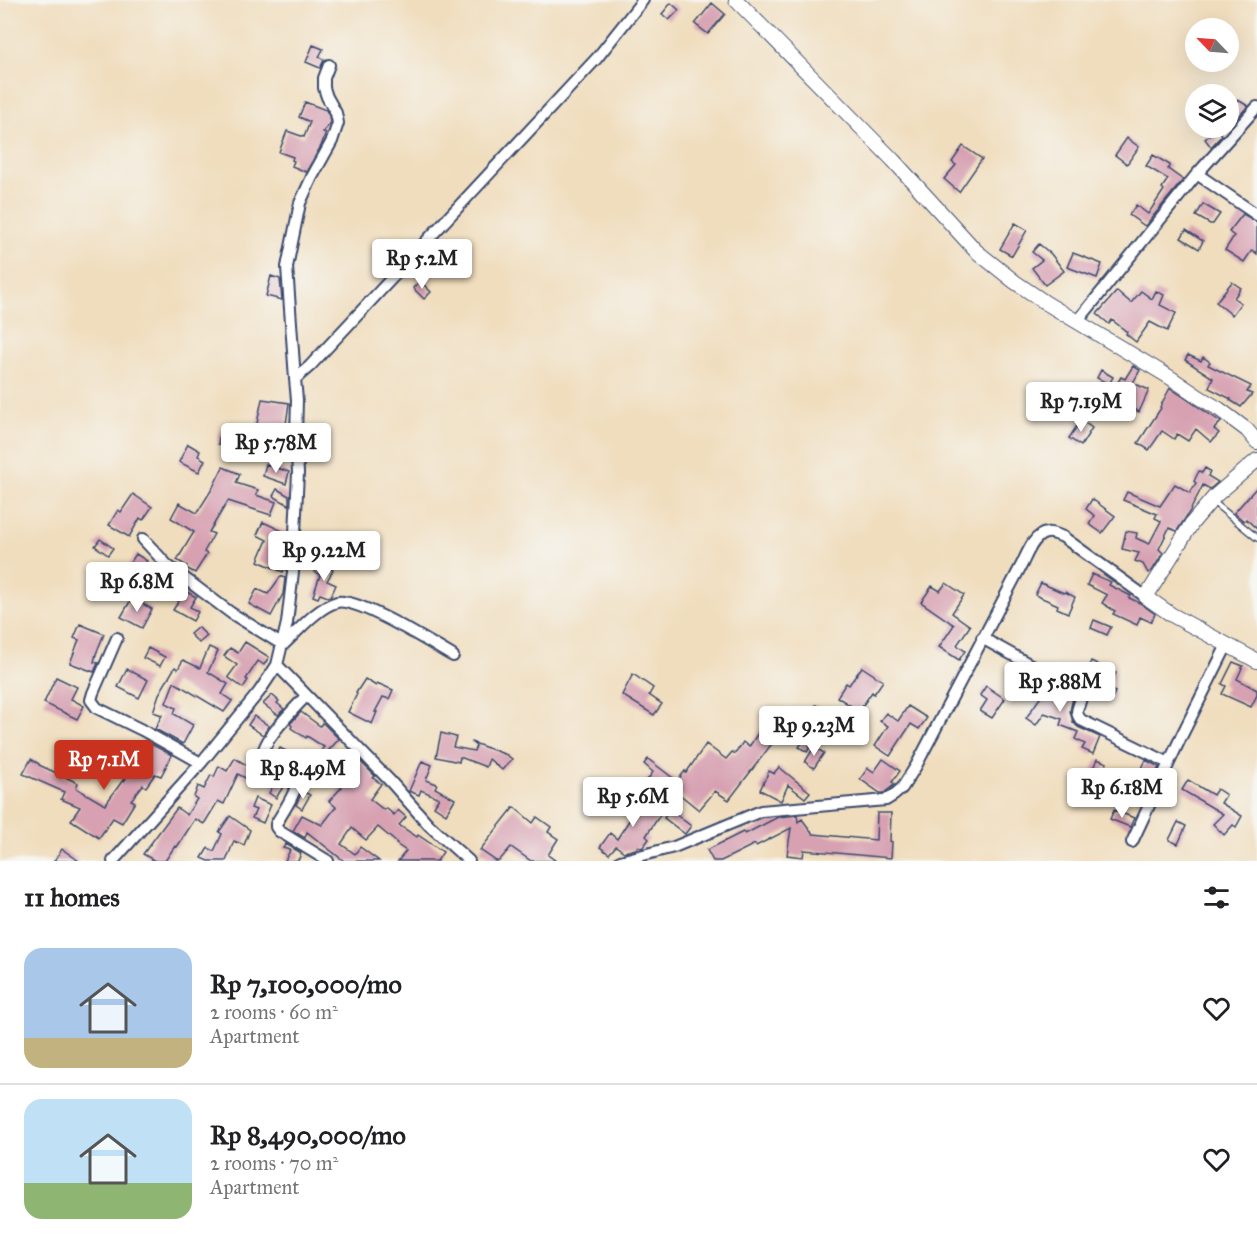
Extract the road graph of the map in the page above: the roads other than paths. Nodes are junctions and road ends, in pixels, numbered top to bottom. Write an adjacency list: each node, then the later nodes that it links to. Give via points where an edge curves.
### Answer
1 (643, 0): 8 (street, via 597,58)
2 (736, 0): 7 (street, via 976,251)
3 (328, 65): 8 (street, via 324,88 338,123 300,203 287,267)
4 (1257, 107): 5 (street)
5 (1197, 174): 6 (street); 7 (street)
6 (1257, 214)
7 (1077, 322): 9 (street, via 1219,409)
8 (295, 379): 17 (street, via 298,484 293,572)
9 (1257, 442)
10 (1257, 460): 11 (street)
11 (1211, 500): 12 (lane); 14 (street, via 1187,530)
12 (1257, 538)
13 (143, 539): 17 (street, via 166,565)
14 (1146, 597): 16 (street, via 1062,537 1047,532 1036,540); 18 (street)
15 (117, 638): 23 (street, via 93,693 93,704)
16 (982, 638): 24 (street, via 1078,691 1082,698 1076,711 1081,720); 29 (street, via 916,766 902,788 886,800 761,811 674,847)
17 (283, 645): 19 (street, via 324,608 348,602 374,611); 21 (street)
18 (1227, 645): 20 (street); 24 (street)
19 (453, 656)
20 (1257, 661)
21 (277, 665): 22 (street); 23 (street)
22 (306, 696): 27 (street, via 267,741 263,754 296,780 277,829); 28 (street, via 429,825)
23 (201, 763): 26 (street)
24 (1169, 763): 25 (street)
25 (1132, 842)
26 (113, 861)
27 (328, 861)
28 (469, 861)
29 (621, 861)

